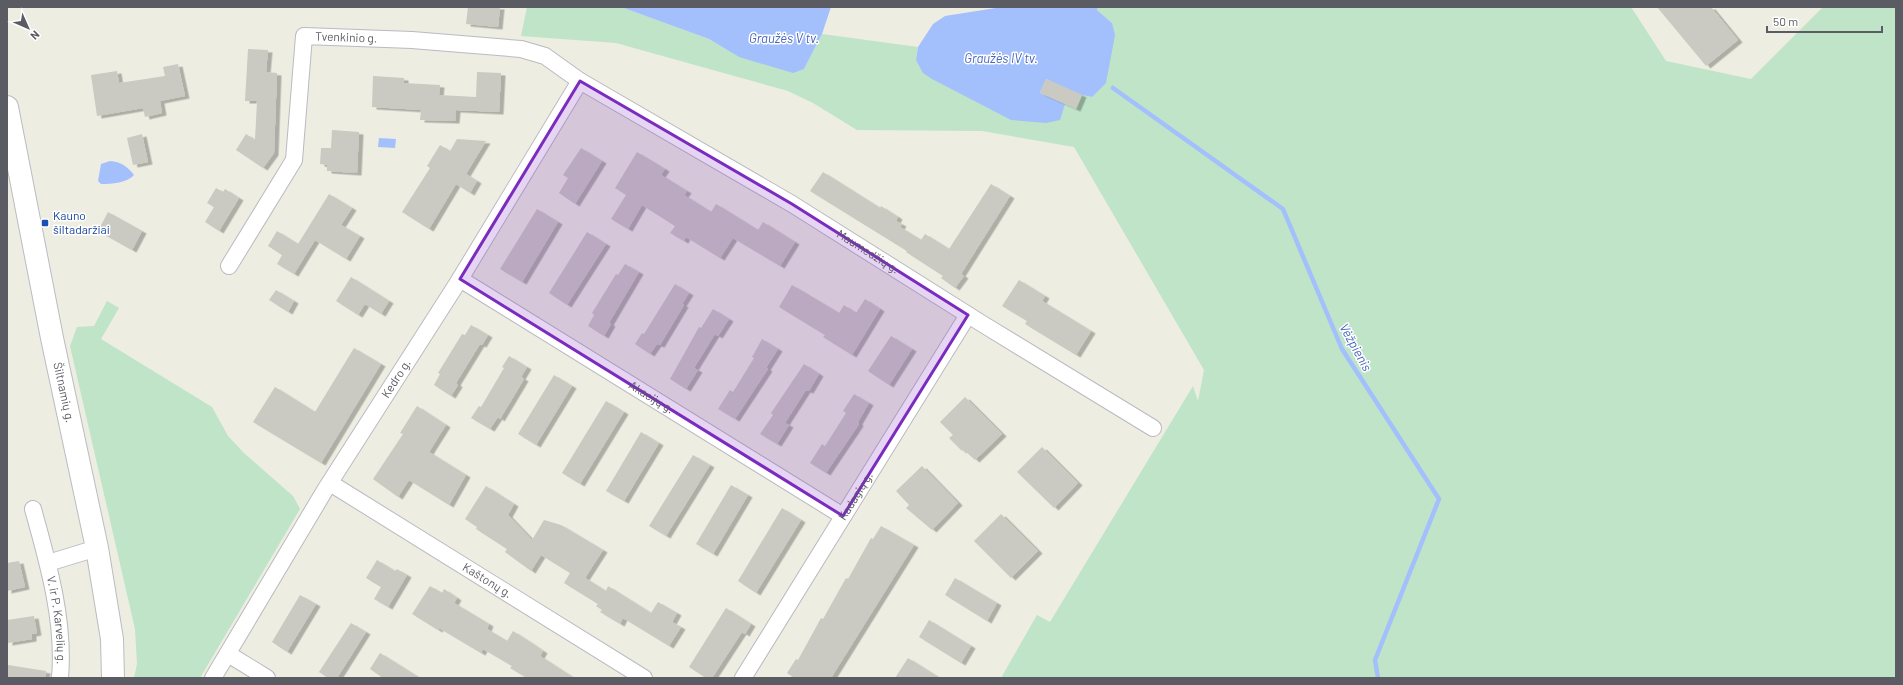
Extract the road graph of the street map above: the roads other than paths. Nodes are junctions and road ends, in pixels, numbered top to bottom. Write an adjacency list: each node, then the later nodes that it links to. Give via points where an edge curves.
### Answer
1 (580, 81): 3 (street, Tvenkinio g., via 545,56 521,49 412,40 304,36 294,160); 4 (street, Kedro g.); 5 (street, Maumedžių g., via 792,204)
2 (7, 107): 10 (main road, Šiltnamių g., via 52,338)
3 (229, 266)
4 (460, 279): 7 (street, Kedro g.); 9 (street, Akacijų g.)
5 (968, 315): 6 (street, Maumedžių g.); 9 (street, Kadagių g.)
6 (1153, 428)
7 (330, 483): 12 (street, Kedro g.); 17 (street, Kaštonų g.)
8 (33, 509): 11 (street, V. ir P. Karvelių g.)
9 (843, 516): 18 (street, Kadagių g.)
10 (97, 548): 11 (street, V. ir P. Karvelių g.); 14 (main road, Šiltnamių g., via 112,639)
11 (48, 563): 13 (street, V. ir P. Karvelių g., via 61,644)
12 (228, 654): 15 (street, Kedro g.); 16 (street)
13 (60, 678)
14 (113, 678)
15 (213, 678)
16 (267, 678)
17 (644, 678)
18 (743, 678)

